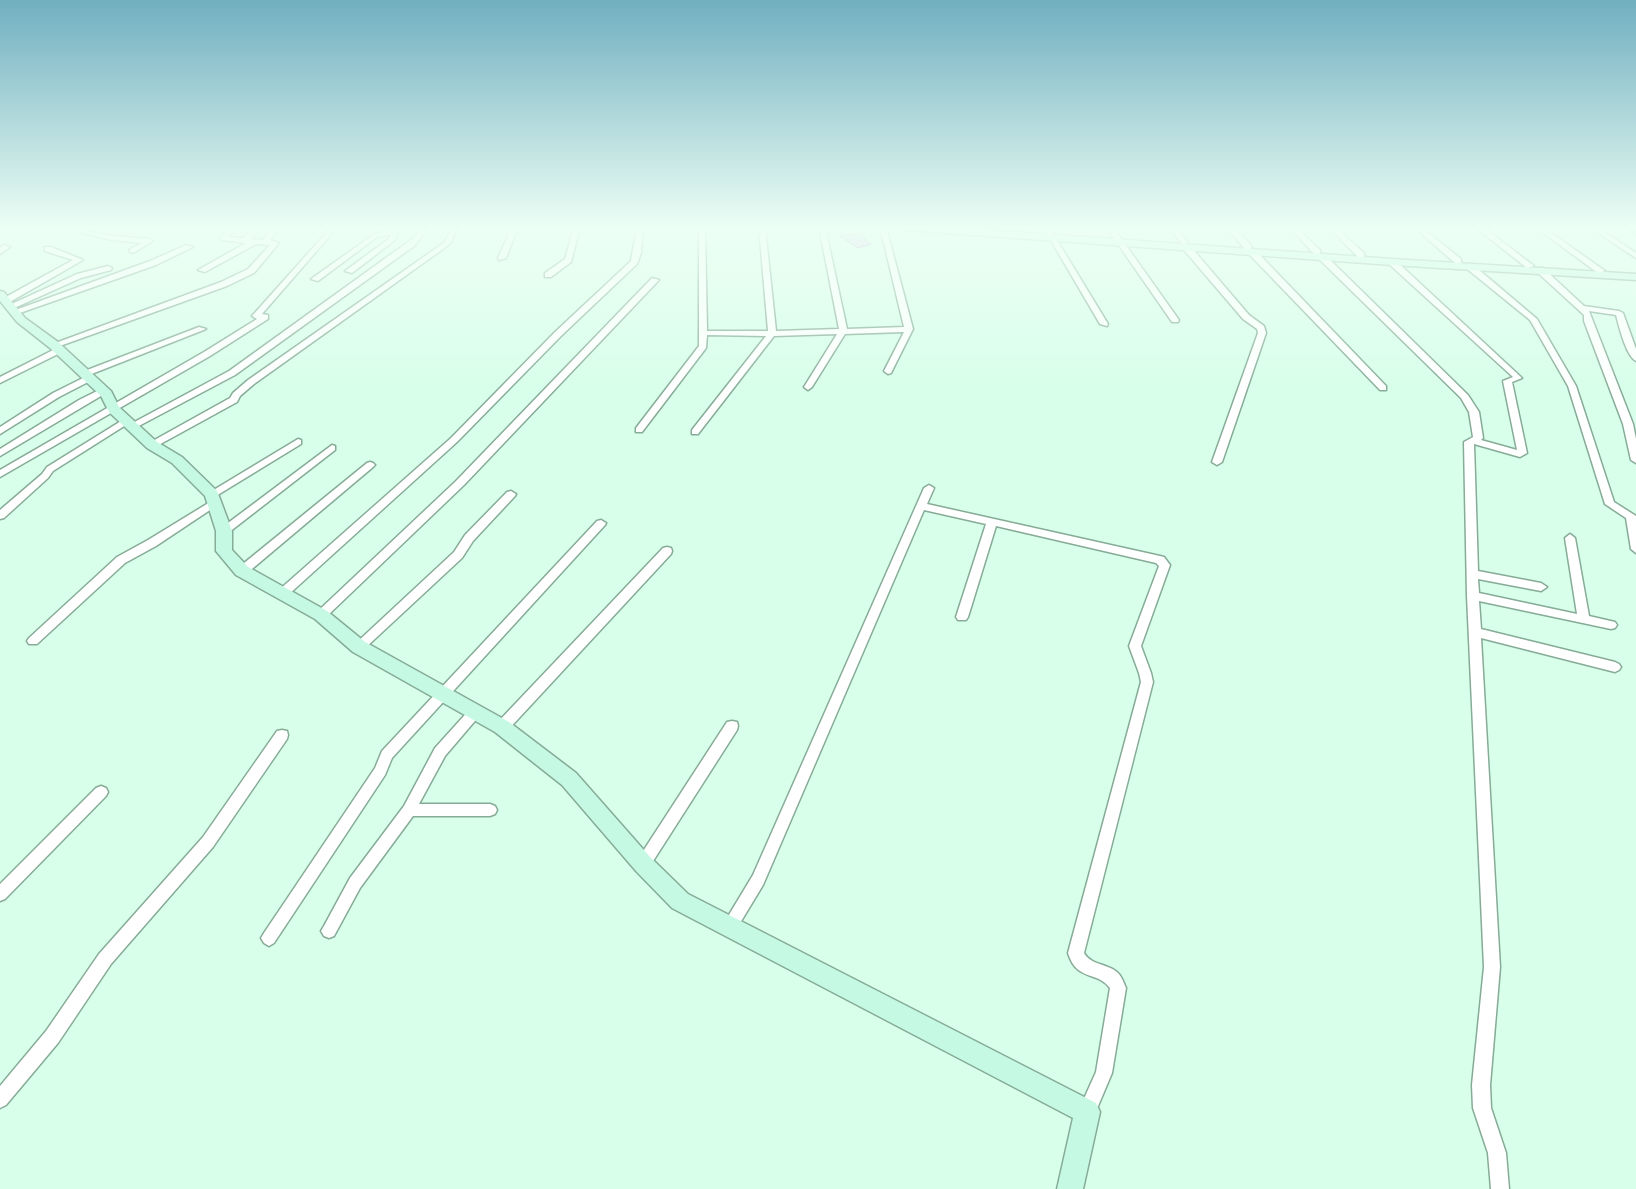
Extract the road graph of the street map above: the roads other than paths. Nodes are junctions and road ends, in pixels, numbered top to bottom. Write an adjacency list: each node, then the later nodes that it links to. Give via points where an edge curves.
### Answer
1 (42, 282): 22 (street)
2 (63, 282): 22 (street)
3 (84, 282): 22 (street)
4 (228, 282): 31 (street)
5 (286, 282): 39 (street, via 256,316 265,317)
6 (358, 282): 40 (street, via 232,373)
7 (392, 282): 46 (street, via 251,382 234,400)
8 (612, 282): 67 (street, via 454,440)
9 (653, 282): 69 (street, via 460,483)
10 (703, 282): 29 (street)
11 (767, 282): 30 (street)
12 (833, 282): 28 (street)
13 (897, 282): 27 (street)
14 (1079, 282): 25 (street)
15 (1148, 282): 24 (street)
16 (1217, 282): 50 (street, via 1246,317 1262,328 1262,333)
17 (1281, 282): 37 (street)
18 (1348, 282): 44 (street, via 1469,402 1474,412 1478,438)
19 (1415, 282): 44 (street, via 1518,376 1507,381 1522,453)
20 (1488, 282): 62 (street, via 1532,320 1572,386 1610,504 1631,516)
21 (1552, 282): 23 (street)
22 (7, 304): 31 (street)
23 (1582, 308): 32 (street, via 1621,315); 49 (street, via 1588,315 1620,401)
24 (1175, 320)
25 (1104, 324)
26 (202, 329): 34 (street)
27 (909, 329): 28 (street); 33 (street)
28 (843, 332): 30 (street); 36 (street)
29 (704, 333): 30 (street); 42 (street, via 703,346)
30 (772, 334): 43 (street)
31 (57, 348): 34 (street); 35 (street)
32 (1636, 358)
33 (888, 371)
34 (87, 376): 38 (street); 41 (street)
35 (0, 380)
36 (808, 387)
37 (1383, 388)
38 (103, 391): 39 (street); 48 (street)
39 (114, 409): 40 (street); 52 (street)
40 (129, 423): 46 (street); 57 (street, via 50,469)
41 (0, 430)
42 (639, 430)
43 (695, 432)
44 (1475, 441): 65 (street, via 1469,442)
45 (298, 442): 55 (street)
46 (152, 445): 55 (street, via 177,460)
47 (332, 448): 60 (street)
48 (0, 453)
49 (1636, 460)
50 (1217, 462)
51 (370, 465): 64 (street)
52 (0, 474)
53 (929, 488): 56 (street)
54 (511, 494): 75 (street, via 458,554)
55 (214, 498): 60 (street); 74 (street, via 152,543 121,560)
56 (921, 506): 58 (street); 87 (street, via 758,880)
57 (0, 516)
58 (992, 522): 70 (street); 91 (street, via 1160,560 1165,565 1136,646 1147,682 1076,953 1082,964 1117,981 1118,988 1104,1072)
59 (602, 523): 77 (street)
60 (224, 531): 64 (street, via 224,551)
61 (1570, 538): 71 (street)
62 (1636, 549)
63 (666, 551): 80 (street)
64 (242, 570): 67 (street)
65 (1474, 574): 66 (street); 68 (street)
66 (1541, 587)
67 (283, 593): 69 (street)
68 (1474, 596): 71 (street); 73 (street)
69 (321, 615): 75 (street)
70 (962, 617)
71 (1584, 620): 72 (street)
72 (1611, 625)
73 (1476, 632): 76 (street); 93 (street, via 1492,967 1481,1085 1482,1108 1496,1153)
74 (32, 640)
75 (360, 647): 77 (street)
76 (1615, 667)
77 (444, 695): 78 (street); 89 (street, via 386,755 380,771)
78 (476, 711): 80 (street); 83 (street, via 440,752)
79 (732, 726): 85 (street)
80 (502, 727): 85 (street, via 569,779)
81 (282, 734): 90 (street, via 208,842 105,959 52,1037)
82 (101, 792): 86 (street)
83 (409, 810): 84 (street); 88 (street, via 355,883)
84 (490, 810)
85 (643, 864): 87 (street, via 680,901)
86 (0, 894)
87 (729, 928): 91 (street)
88 (329, 932)
89 (270, 938)
90 (0, 1099)
91 (1087, 1112): 92 (street)
92 (1070, 1189)
93 (1500, 1189)

